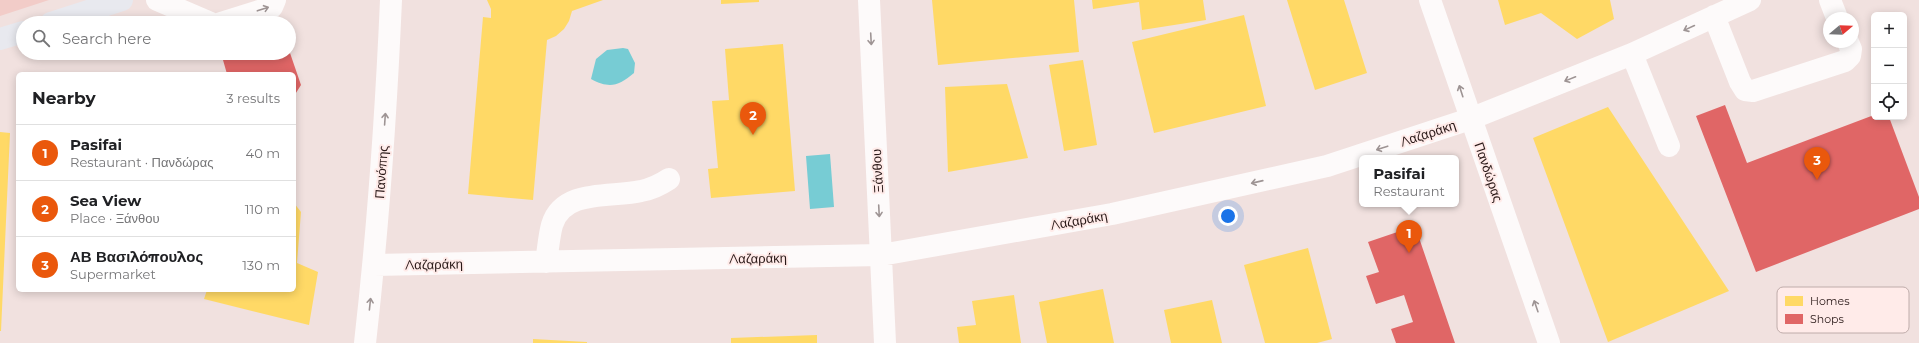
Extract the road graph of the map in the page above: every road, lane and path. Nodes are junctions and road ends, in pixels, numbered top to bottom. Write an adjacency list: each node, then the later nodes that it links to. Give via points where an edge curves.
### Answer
1 (122, 0): 10 (highway)
2 (157, 0): 11 (street)
3 (275, 0): 12 (street, one-way to 3, via 272,7)
4 (391, 0): 25 (street, Πανόπης, one-way to 4)
5 (869, 0): 23 (street, Ξάνθου, one-way to 23)
6 (1430, 0): 18 (street, Πανδώρας, one-way to 6)
7 (1750, 0): 13 (street, Λαζαράκη)
8 (1830, 0): 9 (street)
9 (1835, 12)
10 (73, 16)
11 (195, 16)
12 (243, 16)
13 (1714, 16): 16 (street, via 1745,90 1753,91 1844,61 1850,56); 17 (street, Λαζαράκη, one-way to 17)
14 (16, 34): 15 (highway)
15 (0, 40)
16 (1851, 48)
17 (1632, 54): 18 (street, Λαζαράκη, one-way to 18); 19 (street)
18 (1470, 119): 20 (street, Λαζαράκη, one-way to 20); 28 (street, Πανδώρας, one-way to 18)
19 (1669, 146)
20 (1359, 155)
21 (1359, 155): 23 (street, Λαζαράκη, one-way to 23, via 1319,168 1112,214)
22 (669, 179): 24 (street, via 641,192 579,198 564,206 552,224)
23 (881, 256): 24 (street, Λαζαράκη); 27 (street, Ξάνθου)
24 (546, 262): 25 (street, Λαζαράκη)
25 (374, 265): 26 (street, Πανόπης, one-way to 25)
26 (365, 343)
27 (885, 343)
28 (1549, 343)

